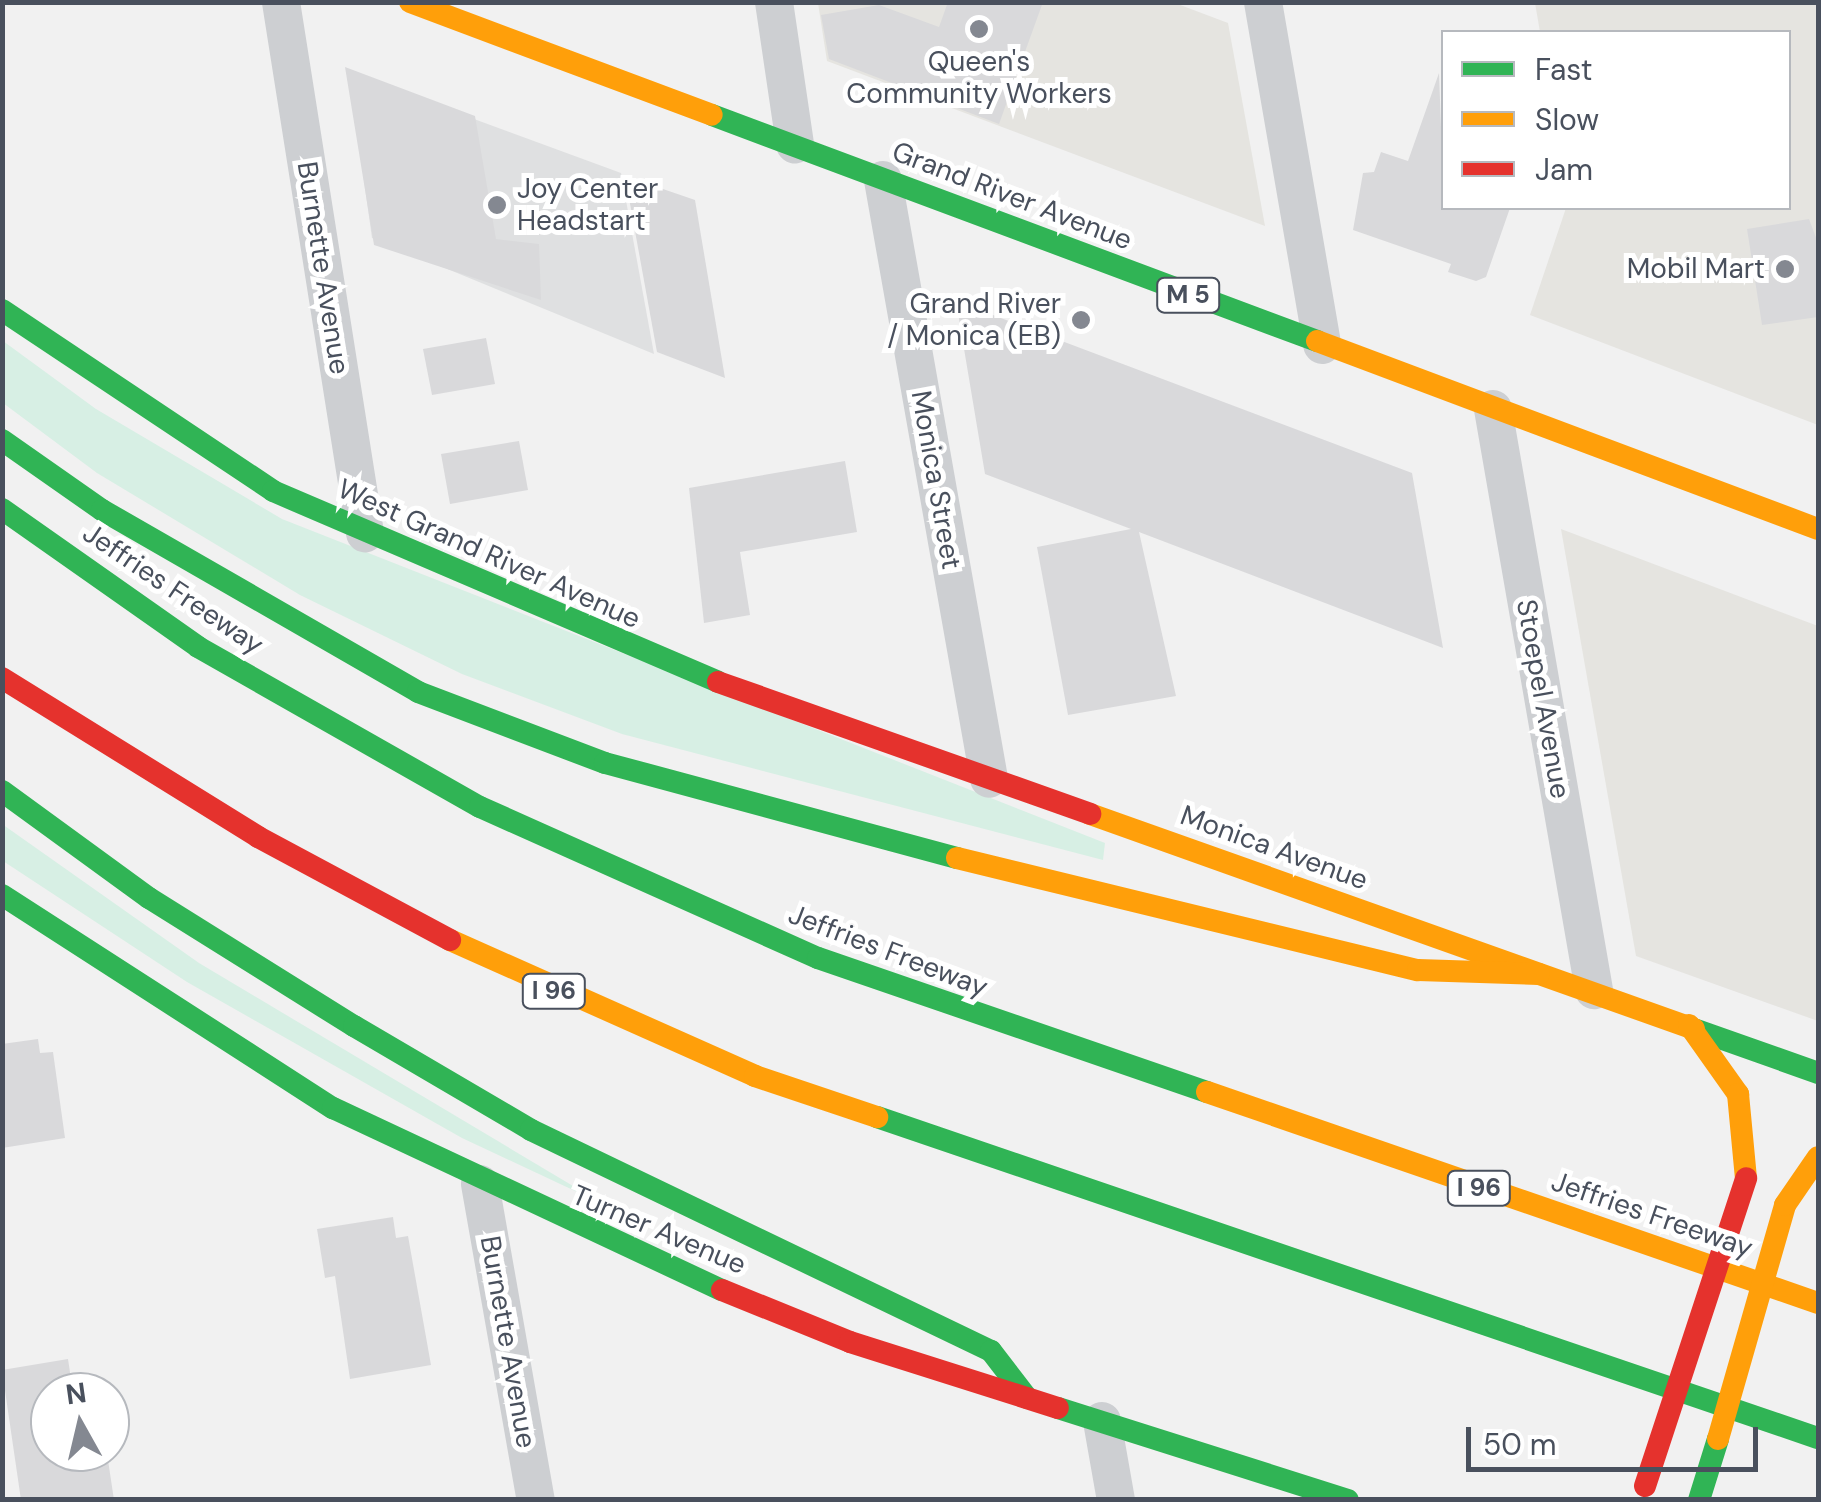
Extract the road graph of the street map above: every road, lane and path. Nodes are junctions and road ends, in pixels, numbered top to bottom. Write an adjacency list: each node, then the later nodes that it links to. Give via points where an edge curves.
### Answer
1 (282, 2): 13 (street, Burnette Avenue)
2 (410, 2): 5 (main road, Grand River Avenue / M 5)
3 (774, 2): 5 (street)
4 (1264, 2): 8 (street)
5 (795, 144): 6 (main road, Grand River Avenue / M 5)
6 (882, 180): 8 (main road, Grand River Avenue / M 5); 15 (street, Monica Street)
7 (2, 310): 13 (main road, West Grand River Avenue, via 273,491)
8 (1322, 345): 9 (main road, Grand River Avenue / M 5)
9 (1494, 409): 12 (main road, Grand River Avenue / M 5); 19 (street, Stoepel Avenue)
10 (2, 440): 18 (main road, via 102,510 418,692 605,763 758,810 1418,970)
11 (2, 509): 24 (main road, Jeffries Freeway / I 96, via 198,647 480,807 818,958)
12 (1818, 529)
13 (365, 532): 15 (main road, West Grand River Avenue, via 670,665)
14 (2, 678): 27 (main road, I 96, via 258,836 514,974 755,1076)
15 (988, 779): 18 (main road, Monica Avenue)
16 (2, 791): 25 (main road, via 149,898 370,1035 531,1130 991,1351)
17 (2, 895): 23 (main road, Turner Avenue, via 333,1108)
18 (1540, 974): 19 (main road)
19 (1594, 990): 20 (main road)
20 (1690, 1025): 21 (main road); 28 (main road, bridge, via 1738,1094 1746,1178)
21 (1818, 1073)
22 (1818, 1157): 32 (main road, bridge, via 1785,1205)
23 (480, 1184): 25 (main road, Turner Avenue, via 850,1342); 29 (street, Burnette Avenue)
24 (1818, 1303)
25 (1028, 1398): 26 (main road, Turner Avenue)
26 (1102, 1421): 30 (street); 31 (main road, Turner Avenue)
27 (1818, 1438)
28 (1639, 1493)
29 (536, 1500)
30 (1116, 1500)
31 (1348, 1500)
32 (1698, 1500)

